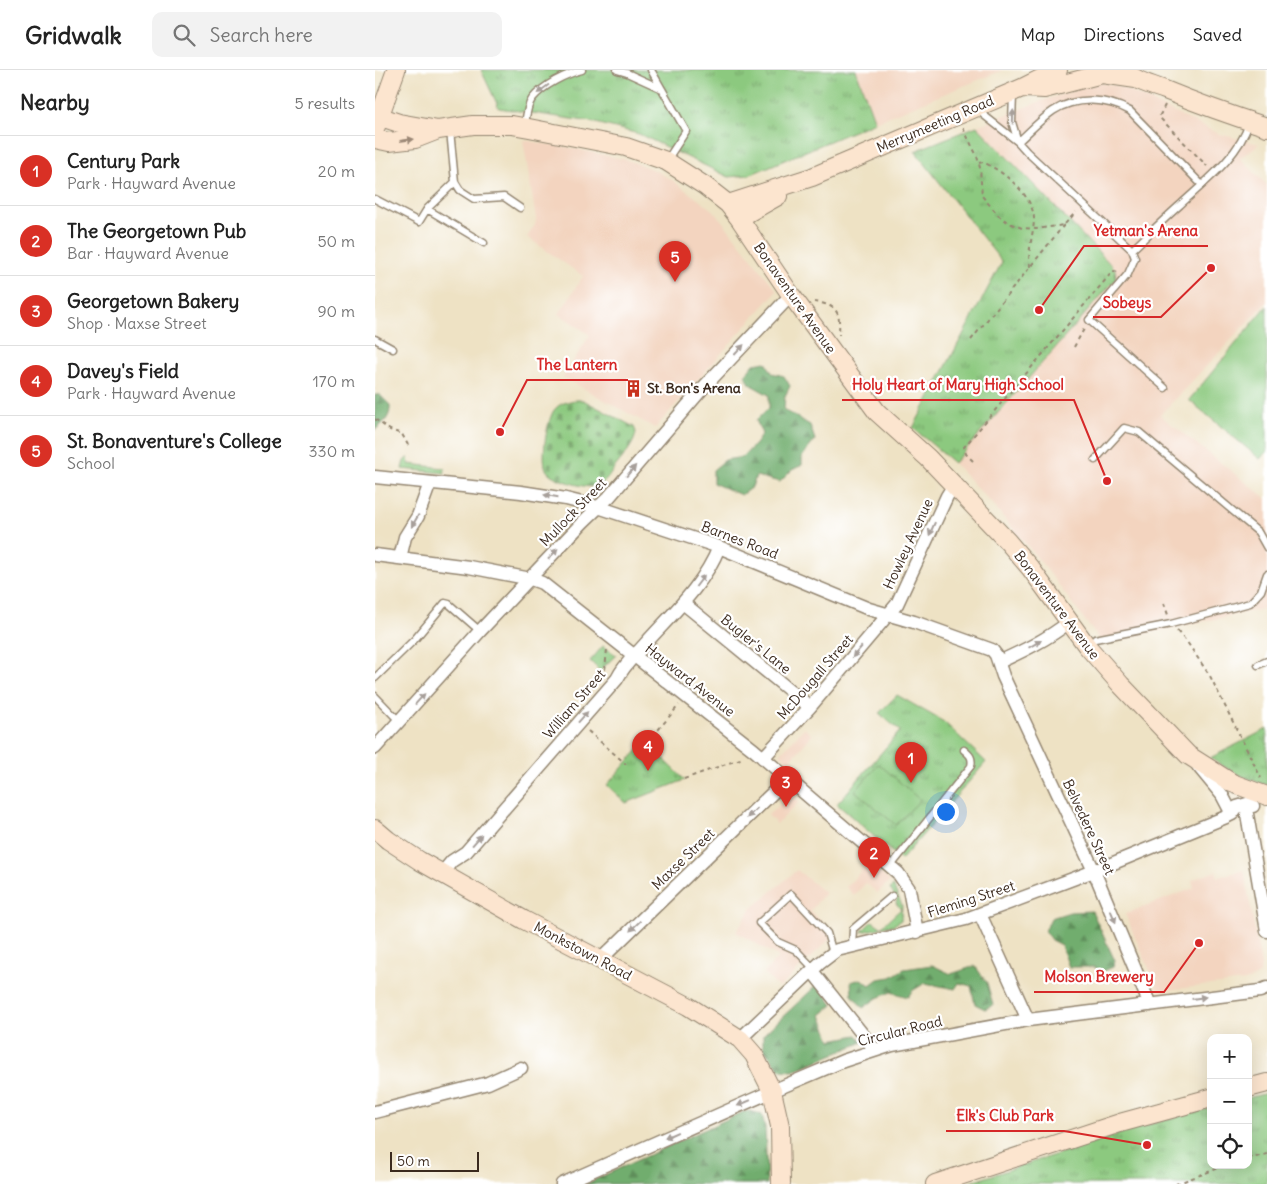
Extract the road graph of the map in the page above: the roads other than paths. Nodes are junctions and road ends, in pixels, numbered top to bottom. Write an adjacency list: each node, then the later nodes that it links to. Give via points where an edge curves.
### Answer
1 (396, 70): 10 (street)
2 (582, 70): 12 (lane, one-way to 12, via 553,83 531,100)
3 (617, 70): 7 (lane)
4 (651, 70): 7 (lane)
5 (1058, 70): 8 (street, Merrymeeting Road)
6 (1134, 75): 8 (street, via 1102,74 1045,89); 11 (street, via 1214,110)
7 (660, 88): 17 (lane, via 686,131)
8 (1017, 90): 9 (street, Merrymeeting Road); 16 (lane, one-way to 8, via 1012,122)
9 (974, 107): 16 (lane); 18 (street, Merrymeeting Road)
10 (377, 121): 14 (street, Bonaventure Avenue)
11 (1250, 121): 13 (street); 20 (lane, via 1239,146)
12 (525, 127): 14 (street, Bonaventure Avenue, via 492,125); 17 (street, Bonaventure Avenue, via 626,147)
13 (1267, 127)
14 (444, 129): 15 (street, Bonaventure Avenue, one-way to 14, via 389,142 415,140); 19 (lane)
15 (375, 139)
16 (1018, 142): 20 (lane, via 1065,104 1090,100 1118,104 1130,111); 27 (lane)
17 (666, 161): 22 (street, Bonaventure Avenue)
18 (812, 177): 22 (street, Merrymeeting Road); 25 (street, Merrymeeting Road)
19 (455, 182): 23 (lane, via 460,190 474,199 504,197); 24 (lane)
20 (1202, 185): 27 (lane)
21 (375, 199): 24 (lane, via 419,222)
22 (728, 204): 25 (street, Bonaventure Avenue)
23 (520, 208)
24 (427, 209): 26 (lane)
25 (739, 218): 28 (street, Bonaventure Avenue)
26 (484, 243)
27 (1132, 250): 31 (lane, via 1135,258 1128,274 1089,320)
28 (791, 294): 35 (street, Bonaventure Avenue, via 877,412); 36 (street, Mullock Street, one-way to 28)
29 (375, 339): 30 (lane)
30 (393, 349)
31 (1165, 388)
32 (1095, 460): 38 (lane, via 1124,428 1139,432 1258,532)
33 (375, 477): 34 (street, Barnes Road)
34 (429, 483): 36 (street, Barnes Road, one-way to 34, via 521,492); 40 (street, one-way to 40, via 418,516 405,537)
35 (954, 485): 44 (street, Howley Avenue, one-way to 44, via 907,585); 45 (street, Bonaventure Avenue, via 1026,562)
36 (598, 507): 37 (street, Barnes Road); 42 (street, Mullock Street, one-way to 36)
37 (719, 547): 43 (street, William Street, one-way to 37, via 711,565); 44 (street, Barnes Road)
38 (1267, 548)
39 (375, 555): 40 (street, Hayward Avenue)
40 (400, 558): 42 (street, Hayward Avenue)
41 (1267, 574): 47 (lane, via 1261,591 1251,604)
42 (531, 579): 46 (street, Mullock Street); 48 (street, Hayward Avenue, via 542,583)
43 (683, 603): 48 (street, William Street); 54 (street, Bugler's Lane)
44 (889, 615): 50 (street, Barnes Road, via 982,645 992,650); 54 (street, McDougall Street, one-way to 54)
45 (1069, 622): 50 (street, one-way to 45); 58 (street, Bonaventure Avenue, via 1121,685)
46 (480, 632): 52 (lane, via 445,603 415,639); 55 (street, Mullock Street, one-way to 46)
47 (1095, 639)
48 (634, 656): 59 (street, Hayward Avenue); 67 (street, William Street, one-way to 48, via 466,852)
49 (1267, 661): 51 (lane)
50 (999, 662): 66 (street, Belvedere Street)
51 (1258, 665)
52 (375, 678)
53 (375, 696): 55 (lane)
54 (810, 708): 59 (street, McDougall Street)
55 (400, 722): 56 (street, Mullock Street)
56 (375, 748)
57 (964, 750): 65 (lane, via 973,760 971,766)
58 (1188, 755): 61 (street, Bonaventure Avenue); 63 (street, Bonaventure Avenue, via 1222,795)
59 (763, 758): 60 (street, Hayward Avenue)
60 (787, 779): 65 (street, Hayward Avenue); 74 (street, Maxse Street, one-way to 74)
61 (1257, 800): 62 (street, Fleming Street); 63 (street, Fleming Street, via 1240,817); 70 (street)
62 (1267, 800)
63 (1233, 814): 66 (street, Fleming Street)
64 (375, 829): 67 (street, Monkstown Road)
65 (891, 866): 71 (street, Hayward Avenue, via 909,889)
66 (1094, 871): 69 (street, Fleming Street); 77 (street, Belvedere Street, one-way to 77)
67 (442, 873): 74 (street, Monkstown Road)
68 (892, 896): 72 (lane, via 853,929)
69 (980, 914): 71 (street, Fleming Street); 78 (street)
70 (1267, 931)
71 (917, 932): 72 (street, Fleming Street)
72 (852, 946): 73 (street, Fleming Street)
73 (833, 953): 75 (street, Fleming Street); 75 (lane, via 827,934 791,894 759,923 777,942 796,950)
74 (600, 960): 79 (street, Monkstown Road, via 688,1006)
75 (813, 970): 79 (street, Fleming Street); 80 (street)
76 (1267, 988): 77 (street, Circular Road, one-way to 76)
77 (1150, 1005): 78 (street, Circular Road)
78 (1028, 1020): 80 (street, Circular Road)
79 (740, 1039): 84 (street, Monkstown Road, via 754,1055)
80 (875, 1050): 84 (street, Circular Road)
81 (521, 1068): 86 (street, via 488,1083)
82 (1267, 1083): 83 (street)
83 (1252, 1087)
84 (772, 1090): 87 (street, Circular Road, one-way to 87); 88 (street, Monkstown Road, via 780,1126)
85 (1207, 1099): 89 (street, via 1111,1126)
86 (375, 1112)
87 (562, 1184)
88 (781, 1184)
89 (935, 1184)

